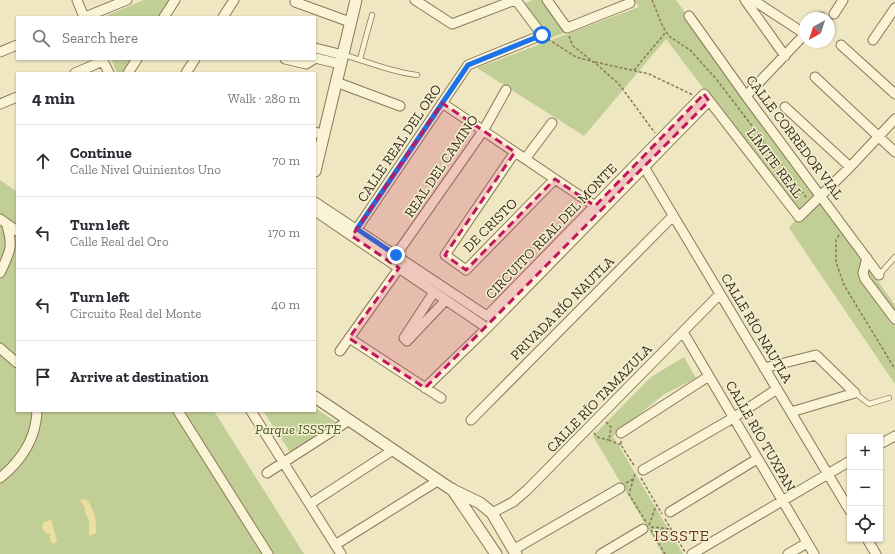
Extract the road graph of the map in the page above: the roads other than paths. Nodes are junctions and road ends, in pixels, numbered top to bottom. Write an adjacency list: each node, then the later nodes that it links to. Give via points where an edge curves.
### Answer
1 (77, 0): 17 (street)
2 (127, 0): 18 (street)
3 (175, 0): 19 (street)
4 (234, 0): 20 (street)
5 (356, 0): 22 (street)
6 (415, 0): 7 (street, via 452,24)
7 (515, 0): 50 (street, CALLE REAL DEL ORO, via 542,35 468,65)
8 (547, 0): 13 (street, via 567,28)
9 (745, 0): 30 (street)
10 (753, 0): 23 (street)
11 (843, 0): 15 (street)
12 (295, 2): 22 (street)
13 (630, 3)
14 (895, 8): 24 (street)
15 (835, 12)
16 (372, 15): 32 (lane)
17 (84, 16)
18 (87, 16)
19 (165, 16)
20 (224, 16)
21 (690, 16): 47 (street, CALLE CORREDOR VIAL)
22 (350, 22): 31 (street)
23 (799, 30)
24 (873, 40)
25 (799, 41): 30 (street)
26 (16, 45): 28 (street)
27 (841, 45): 46 (street)
28 (0, 52)
29 (316, 55): 31 (street)
30 (785, 56): 47 (street)
31 (342, 59): 32 (lane); 44 (street)
32 (360, 59): 42 (lane, via 397,73)
33 (103, 60): 38 (street); 39 (street)
34 (136, 60): 40 (street)
35 (194, 60): 41 (street)
36 (289, 60): 37 (street, via 306,64)
37 (310, 60)
38 (77, 72)
39 (109, 72)
40 (129, 72)
41 (187, 72)
42 (417, 75)
43 (815, 77): 57 (street)
44 (336, 82): 52 (street); 58 (street)
45 (506, 90): 56 (street, REAL DEL CAMINO)
46 (895, 94)
47 (746, 96): 66 (street, CALLE CORREDOR VIAL)
48 (16, 97): 51 (street)
49 (704, 98): 63 (street, CIRCUITO REAL DEL MONTE); 63 (street, CIRCUITO REAL DEL MONTE, via 660,140); 66 (street, LÍMITE REAL, via 799,217)
50 (442, 103): 56 (street); 73 (street, CALLE REAL DEL ORO)
51 (0, 104)
52 (400, 106)
53 (785, 107): 64 (street)
54 (895, 119): 57 (street, LÍMITE REAL)
55 (552, 123): 61 (street)
56 (483, 131): 59 (street); 77 (street, REAL DEL CAMINO)
57 (878, 137): 60 (street); 64 (street, LÍMITE REAL)
58 (319, 139): 62 (street)
59 (515, 152): 61 (street); 65 (street, DE CRISTO, via 445,255 466,270)
60 (895, 152)
61 (525, 159): 65 (street)
62 (316, 163)
63 (642, 164): 68 (street, CIRCUITO REAL DEL MONTE); 70 (street, CALLE RÍO NAUTLA); 84 (street, CIRCUITO REAL DEL MONTE)
64 (850, 167): 66 (street, LÍMITE REAL)
65 (555, 179): 68 (street)
66 (822, 196): 76 (street, CALLE CORREDOR VIAL)
67 (316, 203): 73 (street, CIRCUITO REAL DEL MONTE)
68 (595, 206): 77 (street, CIRCUITO REAL DEL MONTE, via 487,316)
69 (316, 212): 73 (street)
70 (673, 216): 81 (street, CALLE RÍO NAUTLA); 103 (street, PRIVADA RÍO NAUTLA)
71 (3, 221): 72 (street); 74 (street, via 10,234)
72 (16, 230)
73 (355, 233): 77 (street); 77 (street, CIRCUITO REAL DEL MONTE)
74 (13, 255): 78 (street)
75 (895, 257): 79 (lane)
76 (867, 258): 79 (street, CALLE CORREDOR VIAL); 83 (street, via 863,269 865,279)
77 (400, 261): 80 (street); 86 (street)
78 (0, 273)
79 (879, 275)
80 (434, 292): 82 (street); 82 (street, via 404,338 407,341)
81 (720, 294): 85 (street, CALLE RÍO TAMAZULA); 90 (street, CALLE RÍO NAUTLA)
82 (446, 300): 84 (street)
83 (895, 319)
84 (487, 328): 92 (street, CIRCUITO REAL DEL MONTE)
85 (683, 332): 91 (street, CALLE RÍO TUXPAN); 123 (street, CALLE RÍO TAMAZULA, via 527,490 513,502)
86 (349, 338): 88 (street); 92 (street)
87 (0, 348): 89 (street)
88 (340, 351)
89 (16, 362)
90 (764, 368): 93 (street, CALLE RÍO NAUTLA); 94 (street, via 816,355)
91 (709, 376): 102 (street, CALLE RÍO TUXPAN); 105 (street)
92 (425, 388): 96 (street)
93 (777, 389): 101 (street, CALLE RÍO NAUTLA); 102 (street)
94 (855, 393): 97 (lane, via 869,404); 101 (street)
95 (316, 398): 104 (street)
96 (441, 398)
97 (889, 398)
98 (37, 412): 115 (street, via 35,429 28,445 14,465)
99 (179, 412): 129 (street)
100 (252, 412): 110 (street)
101 (791, 412): 114 (street, CALLE RÍO NAUTLA)
102 (733, 418): 109 (street, CALLE RÍO TUXPAN); 112 (street)
103 (471, 420)
104 (348, 421): 108 (street); 110 (street)
105 (621, 433)
106 (895, 436): 107 (street)
107 (883, 442)
108 (393, 450): 116 (street); 120 (street)
109 (757, 459): 119 (street, CALLE RÍO TUXPAN); 122 (street)
110 (283, 462): 113 (street); 120 (street)
111 (847, 463): 114 (street)
112 (640, 470)
113 (267, 473)
114 (828, 473): 119 (street); 121 (street, CALLE RÍO NAUTLA)
115 (0, 478)
116 (439, 480): 118 (street); 127 (street)
117 (620, 488): 128 (street)
118 (451, 489): 123 (street, via 480,503); 131 (street)
119 (783, 502): 126 (street, CALLE RÍO TUXPAN); 133 (street)
120 (310, 504): 127 (street)
121 (847, 506)
122 (670, 512)
123 (492, 513): 128 (street)
124 (646, 528): 132 (street)
125 (869, 542): 136 (street)
126 (807, 543): 134 (street); 135 (street, CALLE RÍO TUXPAN)
127 (335, 544): 130 (street)
128 (514, 552)
129 (268, 554)
130 (341, 554)
131 (496, 554)
132 (600, 554)
133 (692, 554)
134 (788, 554)
135 (814, 554)
136 (876, 554)

